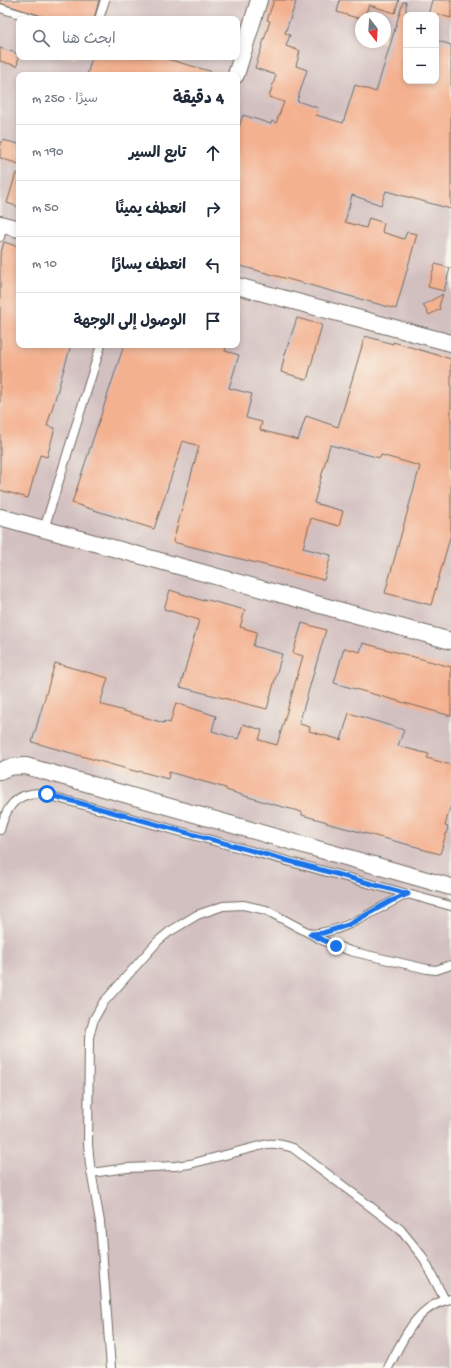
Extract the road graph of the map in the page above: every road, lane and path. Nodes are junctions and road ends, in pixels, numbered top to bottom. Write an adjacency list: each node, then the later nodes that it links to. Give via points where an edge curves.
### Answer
1 (105, 0): 5 (lane)
2 (259, 0): 6 (street)
3 (0, 8): 4 (lane)
4 (25, 16)
5 (100, 16)
6 (237, 72)
7 (1, 229): 8 (street)
8 (16, 229)
9 (240, 287): 10 (street)
10 (451, 342)
11 (100, 348): 13 (lane)
12 (0, 517): 13 (street)
13 (44, 529): 14 (street)
14 (451, 642)
15 (0, 771): 17 (street, via 5,768 26,766)
16 (0, 830): 18 (lane, via 6,810 15,800 27,794 40,793)
17 (451, 886)
18 (408, 894): 19 (lane); 20 (lane, via 348,925 323,933)
19 (451, 906)
20 (310, 934): 21 (lane, via 350,951 427,969 436,970); 22 (lane, via 266,910 233,905 214,908 197,915 158,941 103,1003 91,1028 87,1104)
21 (451, 966)
22 (91, 1173): 23 (lane, via 190,1164 273,1143 293,1148 400,1229 422,1256); 24 (lane, via 100,1222)
23 (448, 1300): 25 (lane, via 427,1309 414,1322)
24 (111, 1368)
25 (388, 1368)

